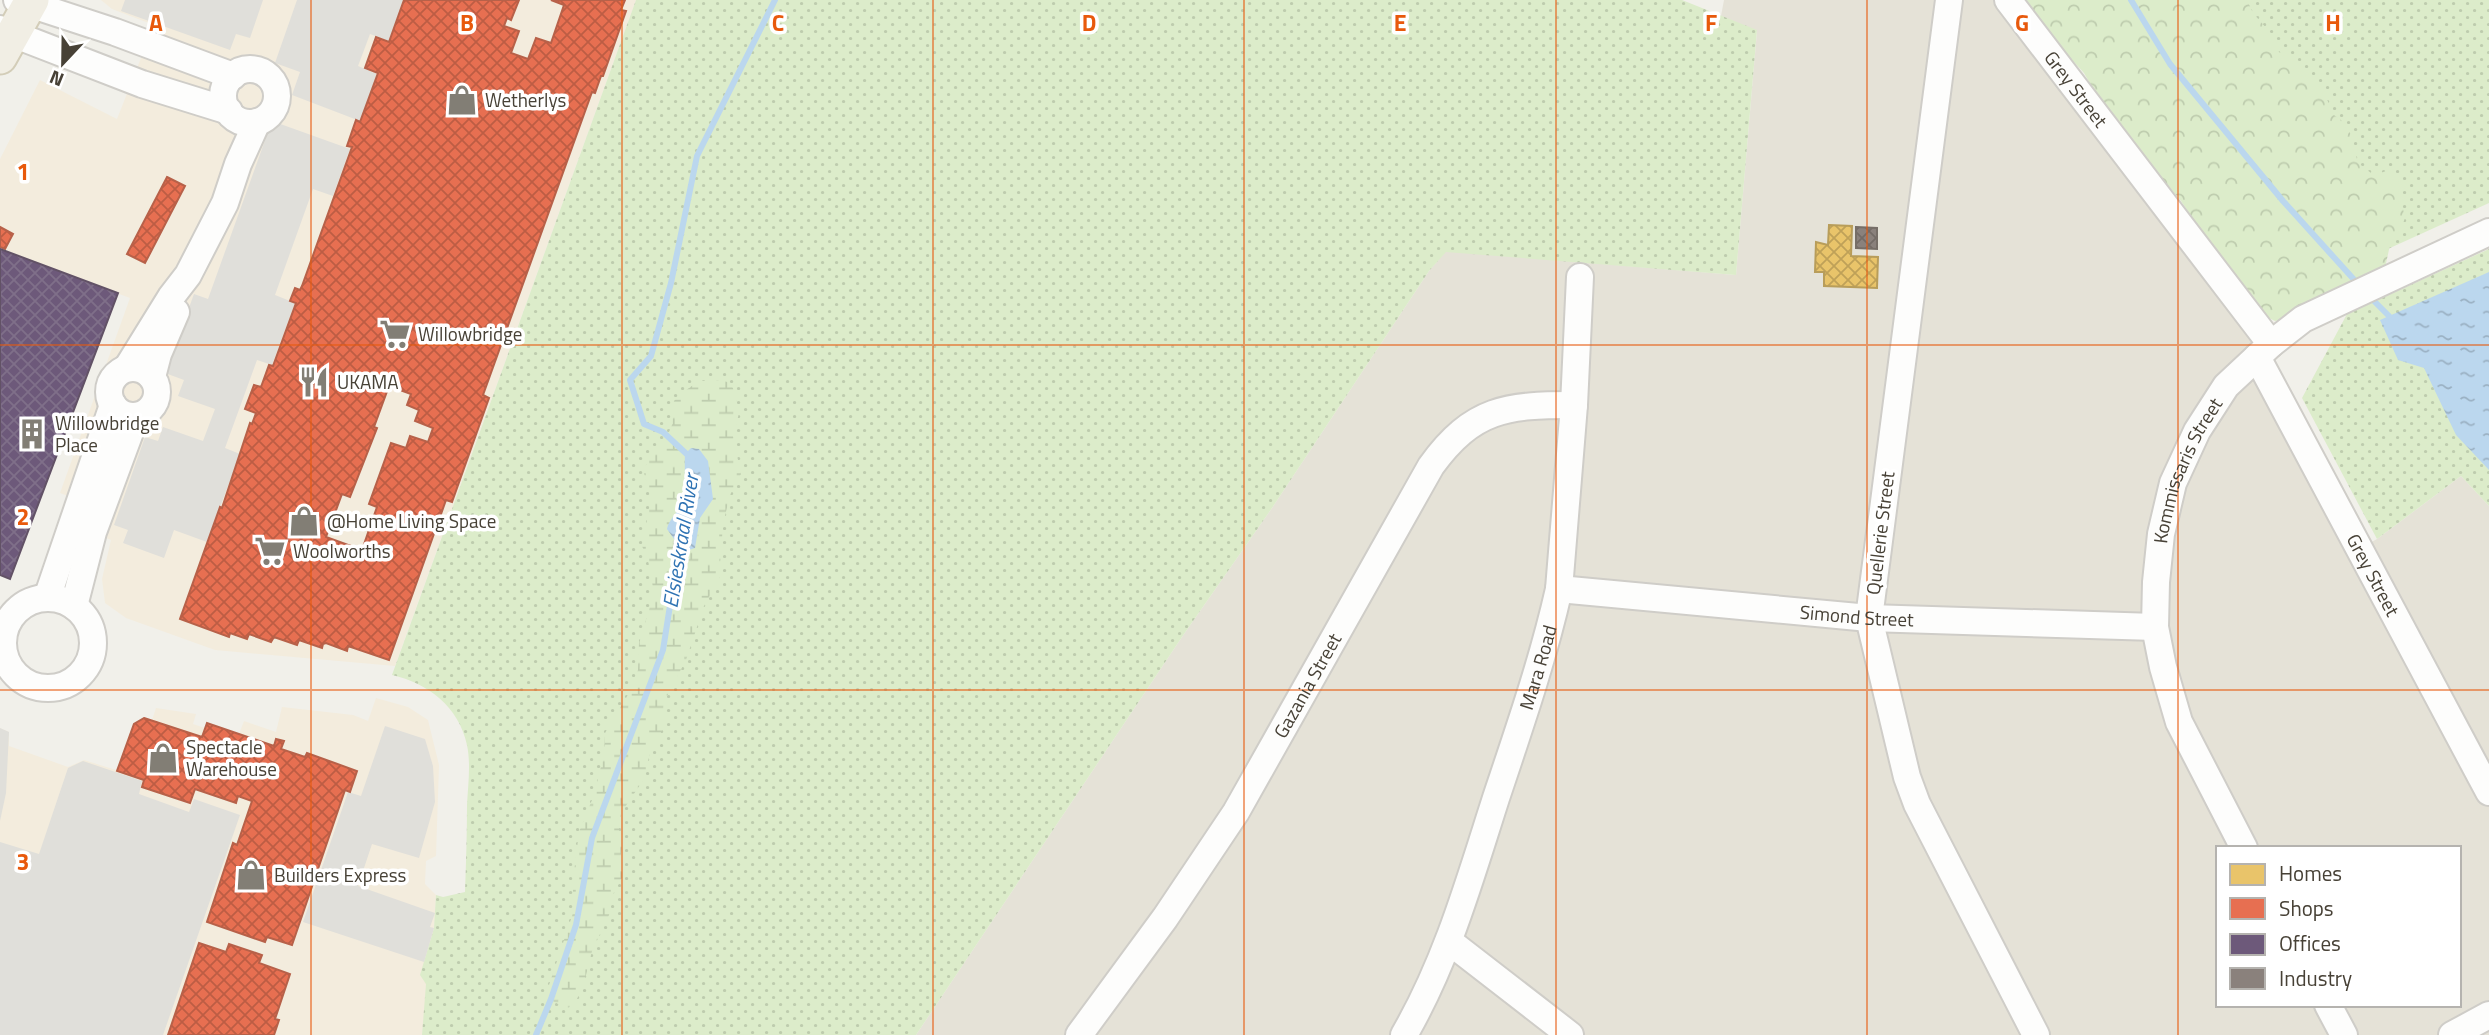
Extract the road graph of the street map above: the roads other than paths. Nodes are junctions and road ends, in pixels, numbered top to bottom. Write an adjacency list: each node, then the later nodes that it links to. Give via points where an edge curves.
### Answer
1 (1949, 0): 19 (street, Quellerie Street)
2 (2008, 0): 10 (street, Grey Street)
3 (26, 1): 4 (main road); 5 (street)
4 (4, 40): 6 (street)
5 (233, 76): 6 (street, via 224,90 224,101); 6 (street, via 242,70 258,70 273,81 277,94 268,115)
6 (239, 116): 9 (street, via 238,164 225,203)
7 (2489, 232): 10 (street, Kommissaris Street, via 2303,318)
8 (1580, 277): 13 (street, Mara Road)
9 (183, 284): 11 (street); 12 (street)
10 (2264, 350): 20 (street, Kommissaris Street, via 2226,386 2197,431 2173,482 2161,534); 22 (street, Grey Street)
11 (127, 368): 12 (street, via 143,370); 14 (street, via 115,375 108,393)
12 (152, 377): 14 (street, via 157,390 148,411)
13 (1574, 405): 15 (street, Mara Road); 27 (street, Gazania Street, via 1503,410 1463,429 1444,447 1236,812)
14 (125, 411): 16 (street); 17 (street)
15 (1559, 589): 19 (street, Simond Street); 24 (street, Mara Road)
16 (47, 598): 17 (street); 18 (street)
17 (74, 606): 21 (street, via 89,623 93,637 89,664 81,675 51,689 35,687)
18 (6, 615): 21 (street, via 2,643)
19 (1869, 618): 20 (street, Simond Street); 30 (street, Quellerie Street, via 1917,804)
20 (2155, 627): 23 (street, Kommissaris Street, via 2179,722)
21 (6, 671)
22 (2489, 792)
23 (2243, 846)
24 (1450, 942): 28 (street, Mara Road); 29 (street)
25 (2329, 1007): 31 (street)
26 (2489, 1015): 32 (street)
27 (1079, 1035)
28 (1404, 1035)
29 (1570, 1035)
30 (2036, 1035)
31 (2344, 1035)
32 (2452, 1035)

